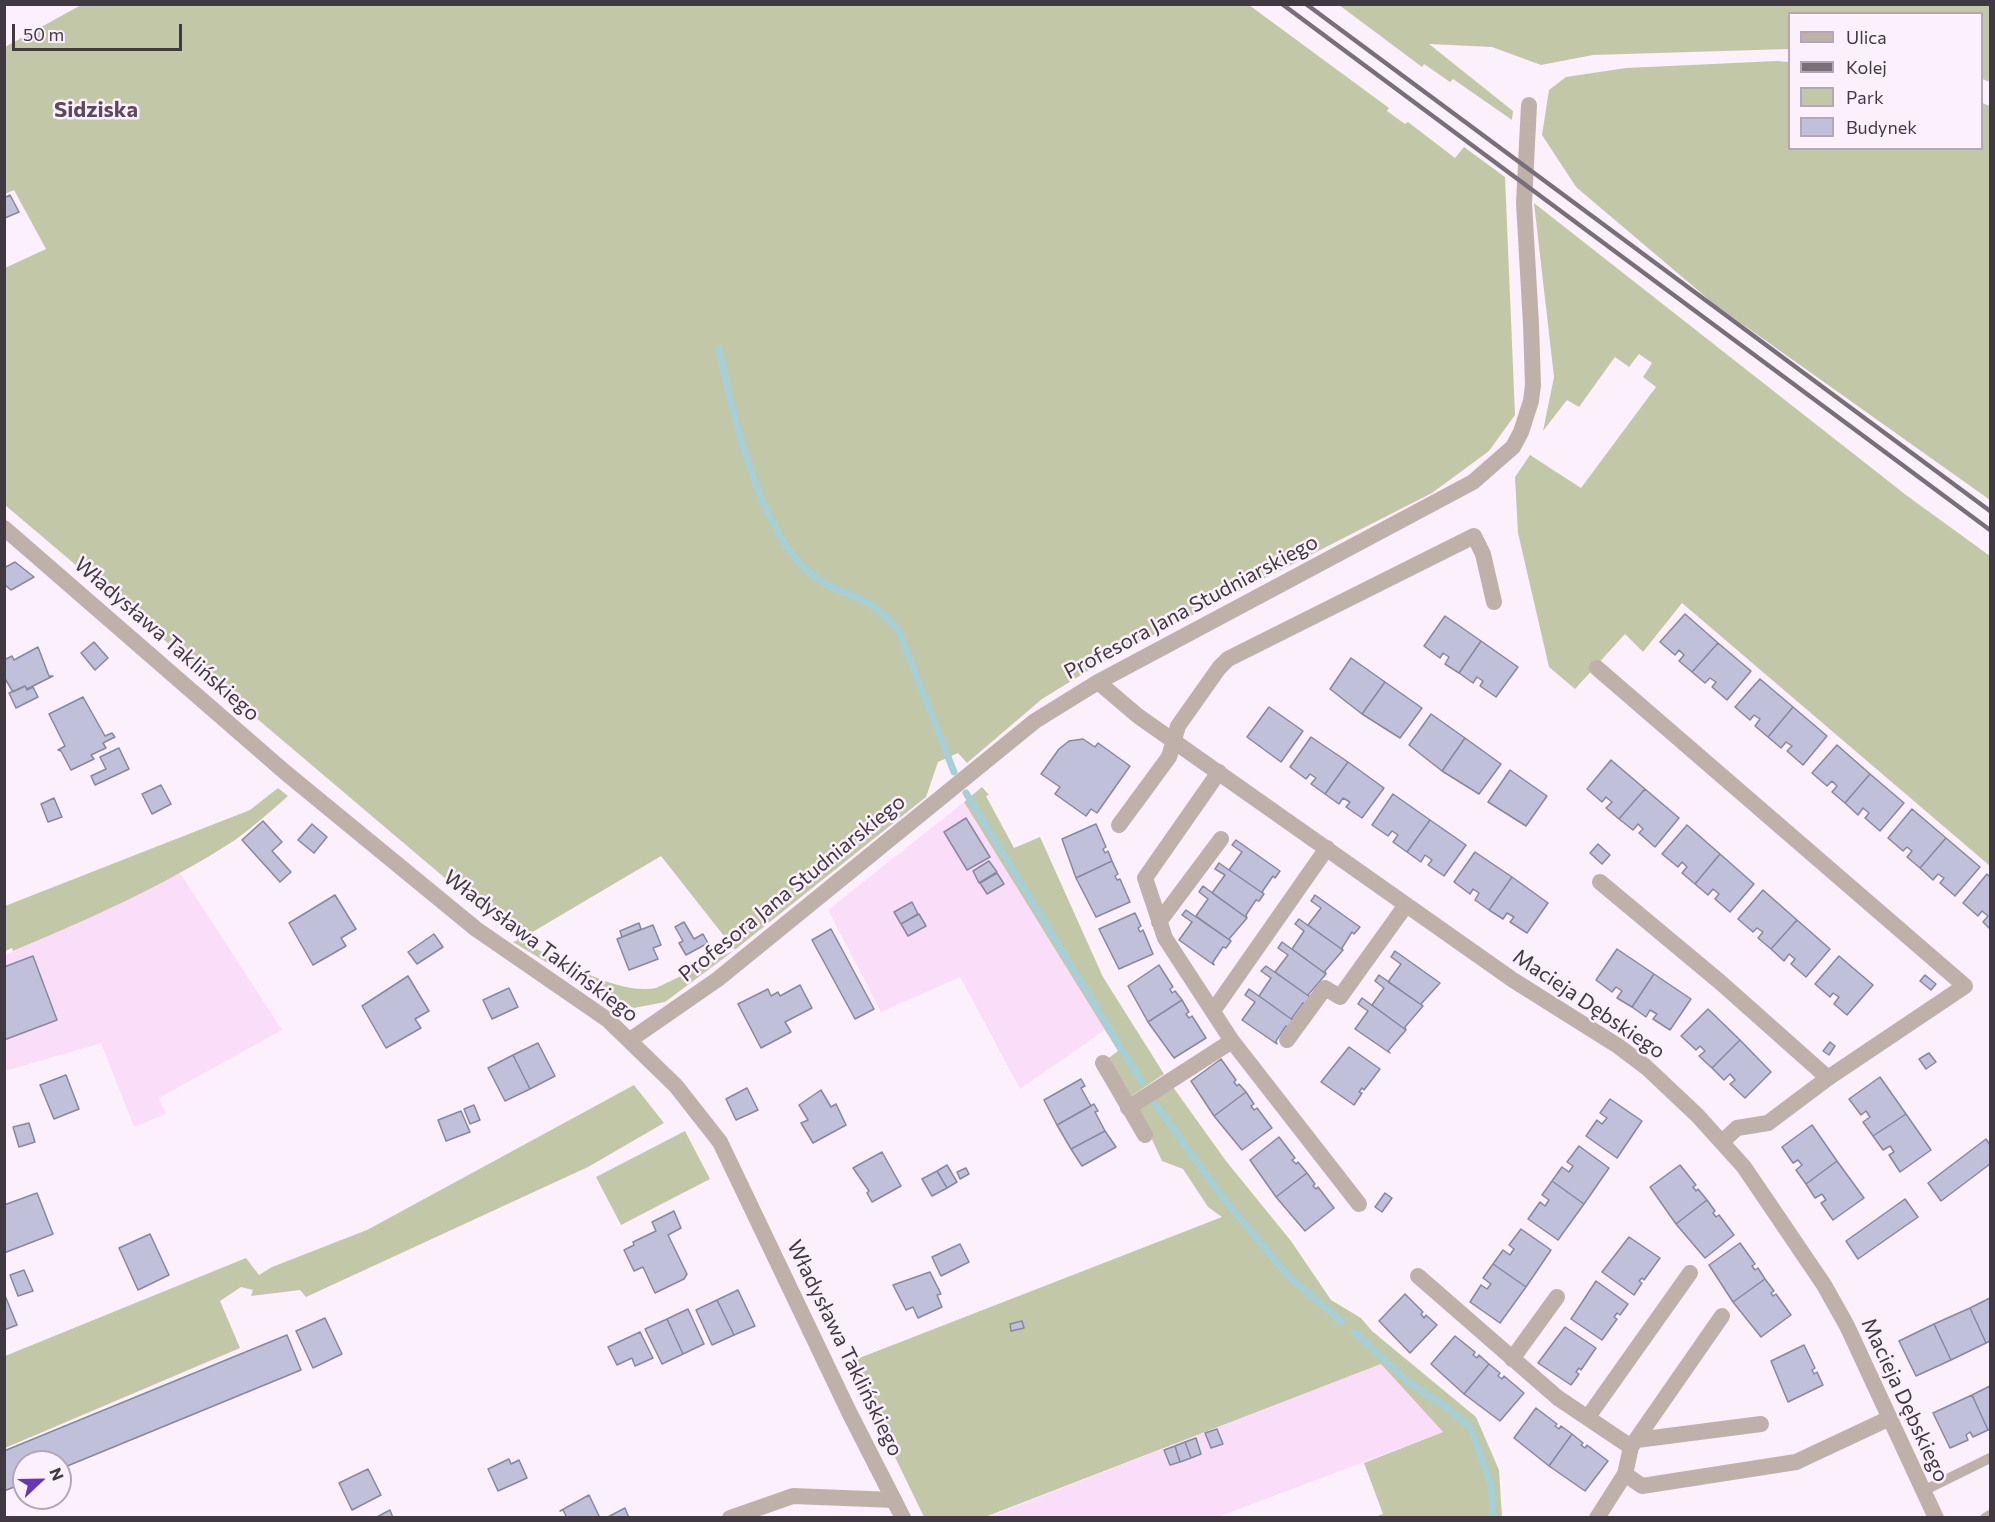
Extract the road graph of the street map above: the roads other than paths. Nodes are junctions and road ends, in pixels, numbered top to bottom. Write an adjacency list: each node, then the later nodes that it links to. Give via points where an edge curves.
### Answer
1 (1529, 105): 5 (street, Profesora Jana Studniarskiego, via 1524,204 1533,385 1521,432 1513,447 1474,481)
2 (4, 528): 15 (street, Władysława Taklińskiego, via 286,773 476,929 582,1001)
3 (1494, 602): 6 (street, via 1483,554 1474,536 1228,659 1179,726)
4 (1597, 668): 19 (street, via 1965,986)
5 (1098, 682): 6 (street, Macieja Dębskiego); 15 (street, Profesora Jana Studniarskiego, via 1035,721 718,979)
6 (1174, 741): 7 (street, Macieja Dębskiego); 8 (street, via 1170,757)
7 (1219, 772): 10 (street, Macieja Dębskiego); 13 (street, via 1145,878)
8 (1119, 825)
9 (1221, 839): 13 (street)
10 (1327, 848): 12 (street, Macieja Dębskiego); 14 (street)
11 (1600, 882): 19 (street)
12 (1406, 905): 16 (street, via 1340,997 1325,988); 22 (street, Macieja Dębskiego, via 1627,1053 1671,1090)
13 (1159, 922): 14 (street, via 1165,938)
14 (1213, 1011): 17 (street)
15 (630, 1040): 36 (street, Władysława Taklińskiego, via 676,1086 720,1142)
16 (1287, 1040)
17 (1232, 1041): 20 (street); 23 (street)
18 (1103, 1063): 20 (street)
19 (1828, 1078): 22 (street, via 1768,1123 1737,1128)
20 (1128, 1108): 21 (street)
21 (1145, 1135)
22 (1722, 1142): 30 (street, Macieja Dębskiego, via 1776,1212 1824,1285 1848,1326)
23 (1359, 1204)
24 (1690, 1273): 29 (street)
25 (1418, 1276): 28 (street)
26 (1557, 1297): 28 (street)
27 (1722, 1316): 32 (street)
28 (1512, 1359): 29 (street, via 1558,1398)
29 (1588, 1417): 32 (street)
30 (1890, 1418): 34 (street, via 1796,1462 1642,1486); 35 (street, Macieja Dębskiego)
31 (1761, 1424): 32 (street)
32 (1634, 1444): 34 (street)
33 (1990, 1458): 35 (lane)
34 (1625, 1474): 40 (street)
35 (1923, 1491): 41 (street, Macieja Dębskiego)
36 (894, 1500): 38 (street, via 793,1496); 39 (street, Władysława Taklińskiego)
37 (1990, 1515): 42 (lane)
38 (730, 1518)
39 (903, 1518)
40 (1597, 1518)
41 (1936, 1518)
42 (1985, 1518)

